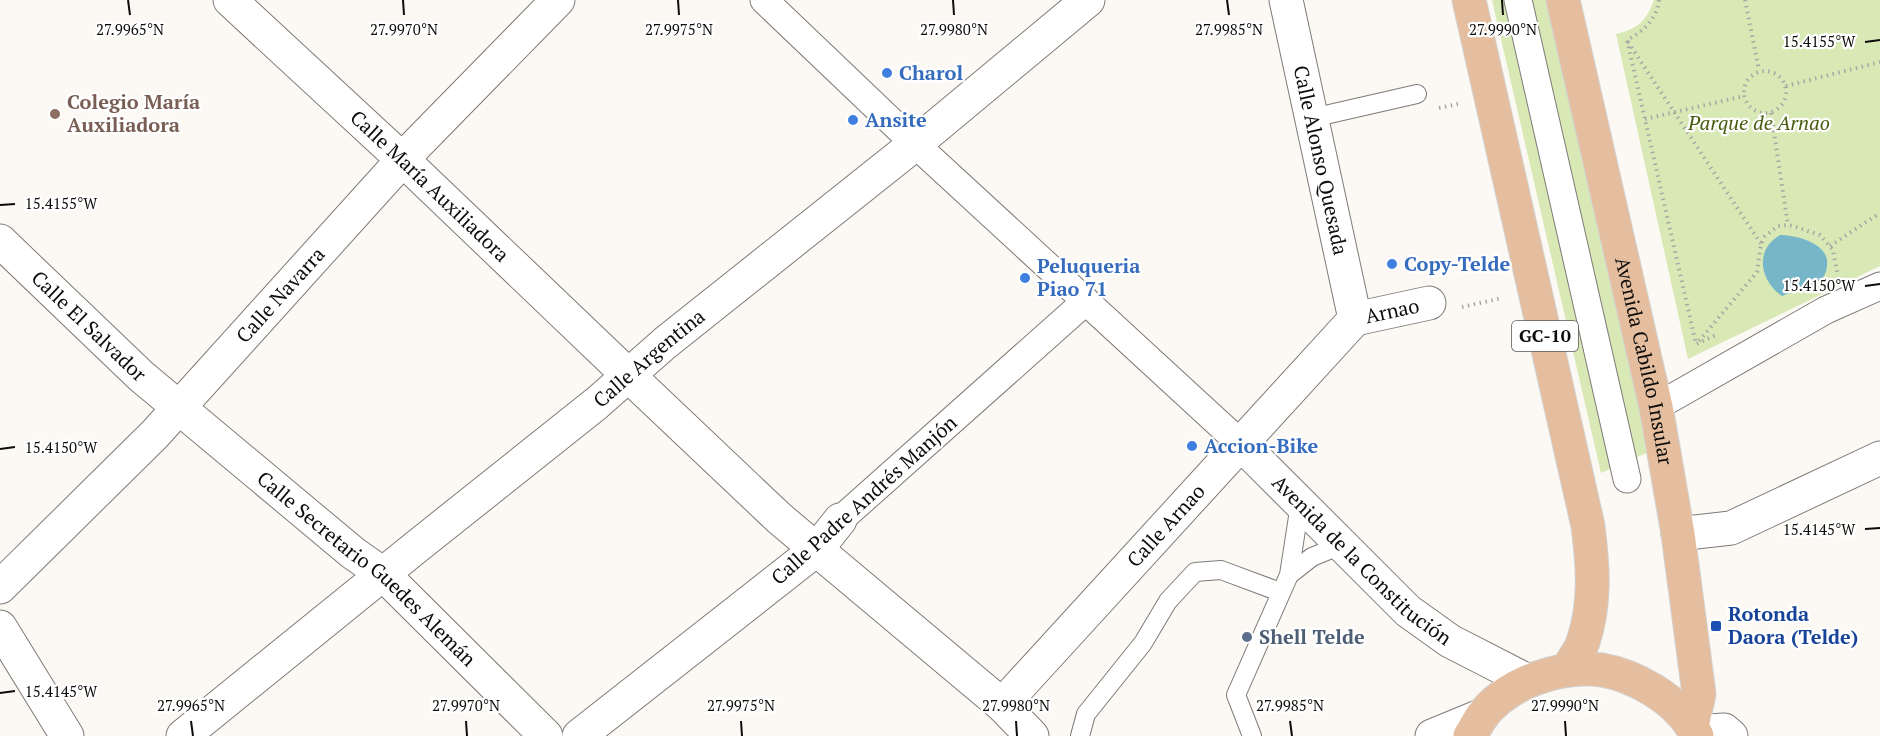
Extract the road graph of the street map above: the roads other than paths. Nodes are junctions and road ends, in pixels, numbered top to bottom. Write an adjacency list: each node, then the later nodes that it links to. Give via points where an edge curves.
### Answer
1 (230, 0): 12 (street, Calle María Auxiliadora)
2 (558, 0): 12 (street, Calle Navarra)
3 (764, 0): 11 (street, Avenida de la Constitución)
4 (1088, 0): 11 (street, Calle Argentina)
5 (1286, 0): 10 (street, Calle Alonso Quesada)
6 (1468, 0): 34 (main road, GC-10, via 1588,526 1593,571 1591,606 1582,643)
7 (1518, 0): 23 (street)
8 (1563, 0): 19 (main road, Avenida Cabildo Insular)
9 (1417, 94): 10 (lane)
10 (1312, 118): 17 (street, Calle Alonso Quesada)
11 (915, 144): 15 (street, Avenida de la Constitución); 18 (street, Calle Argentina)
12 (403, 160): 18 (street, Calle María Auxiliadora); 20 (street, Calle Navarra)
13 (0, 241): 20 (street, Calle El Salvador)
14 (1880, 286): 19 (street, via 1826,310)
15 (1086, 301): 21 (street, Avenida de la Constitución); 25 (street, Calle Padre Andrés Manjón)
16 (1429, 303): 17 (street, Arnao)
17 (1355, 318): 21 (street, Calle Arnao)
18 (628, 375): 28 (street, Calle María Auxiliadora); 29 (street, Calle Argentina)
19 (1656, 407): 26 (main road, Avenida Cabildo Insular)
20 (179, 408): 29 (street, Calle Secretario Guedes Alemán); 31 (street, Calle Navarra)
21 (1241, 444): 24 (street, Avenida de la Constitución); 36 (street, Calle Arnao)
22 (1880, 458): 26 (street, via 1731,528)
23 (1628, 479)
24 (1300, 504): 27 (street, Avenida de la Constitución); 30 (lane)
25 (840, 520): 28 (street, Calle Padre Andrés Manjón)
26 (1678, 534): 38 (main road, Avenida Cabildo Insular, via 1699,694)
27 (1341, 545): 30 (lane, via 1312,557); 35 (street, Avenida de la Constitución, via 1408,611 1450,641)
28 (817, 549): 36 (street, Calle María Auxiliadora); 42 (street, Calle Padre Andrés Manjón)
29 (383, 574): 40 (street, Calle Argentina); 41 (street, Calle Secretario Guedes Alemán)
30 (1289, 575): 32 (lane)
31 (0, 587)
32 (1280, 592): 44 (lane, via 1221,570 1196,572 1168,601 1143,643 1086,714); 45 (lane, via 1236,695)
33 (0, 627): 39 (street)
34 (1567, 670): 35 (main road); 38 (main road, via 1603,670 1637,681 1668,699)
35 (1528, 681): 37 (main road, via 1504,696)
36 (1002, 705): 43 (street, Calle María Auxiliadora)
37 (1477, 726): 46 (street)
38 (1695, 731): 47 (street, via 1724,730)
39 (68, 736)
40 (183, 736)
41 (546, 736)
42 (579, 736)
43 (1032, 736)
44 (1080, 736)
45 (1252, 736)
46 (1432, 736)
47 (1731, 736)

